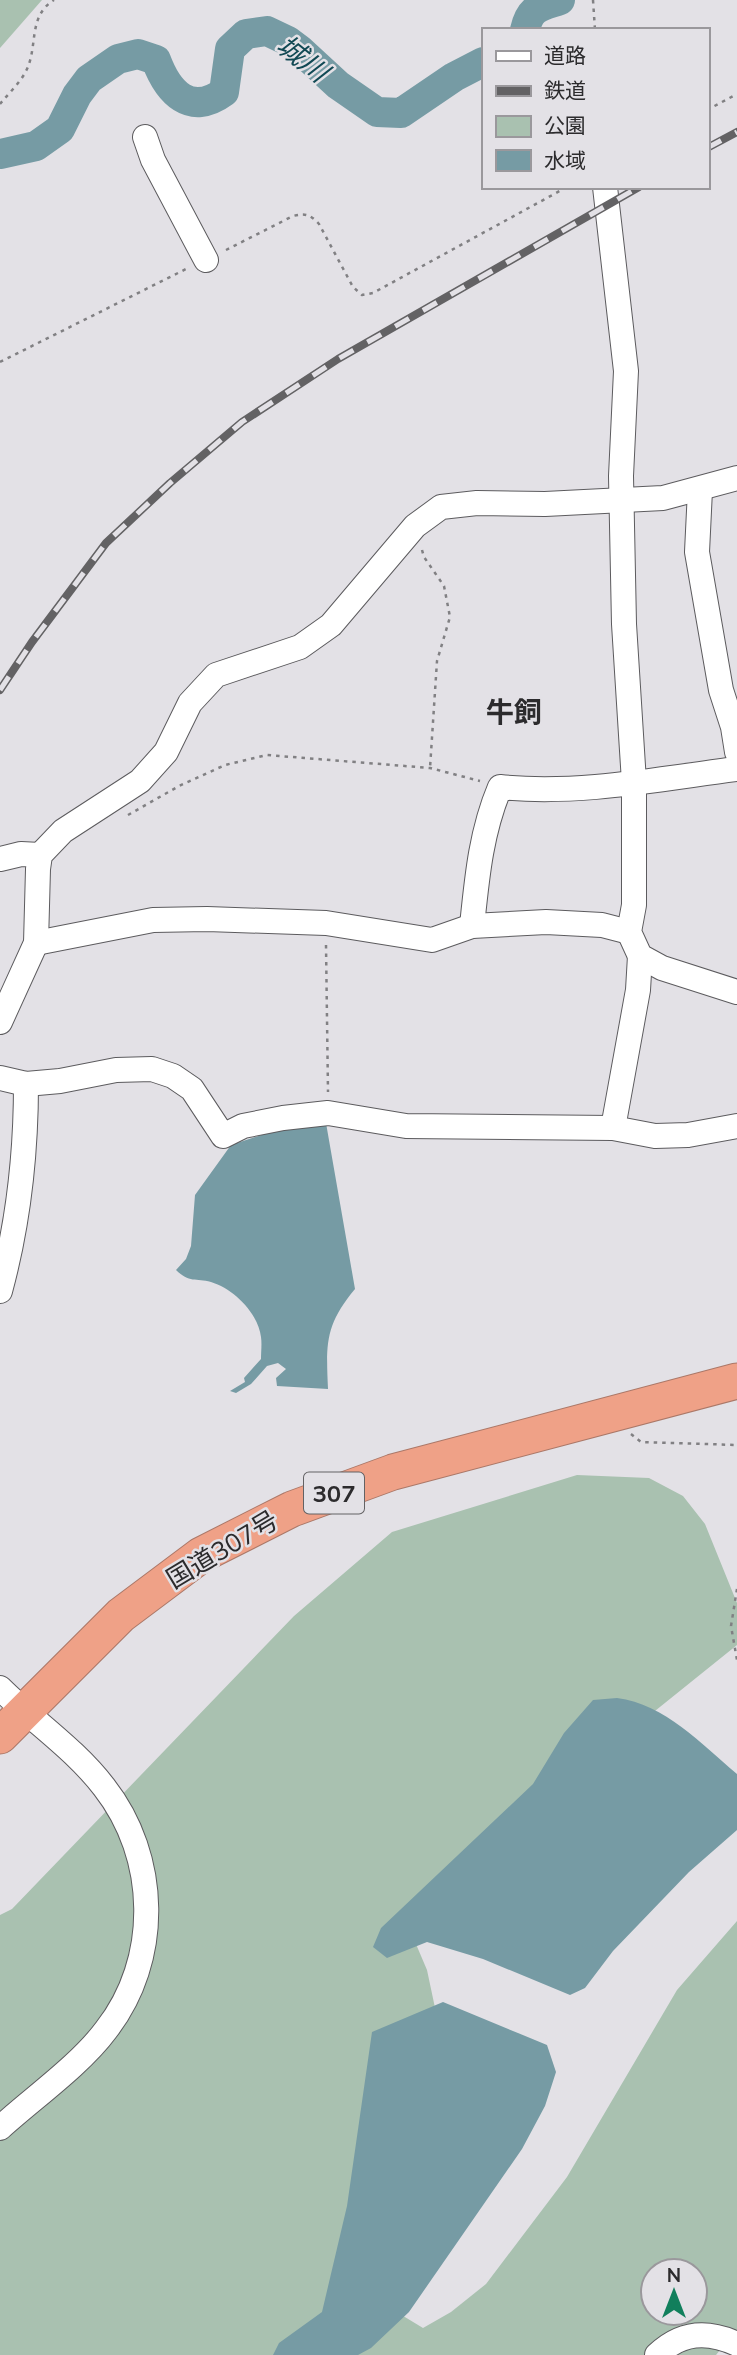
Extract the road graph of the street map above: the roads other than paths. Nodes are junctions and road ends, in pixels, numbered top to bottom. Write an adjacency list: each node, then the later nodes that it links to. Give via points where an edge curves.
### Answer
1 (145, 137): 3 (street, via 152,160)
2 (605, 189): 6 (street, via 626,371)
3 (206, 260)
4 (737, 478): 5 (street)
5 (700, 489): 6 (street); 7 (street, via 697,552 721,690)
6 (622, 502): 9 (street); 10 (street, via 441,507 415,526 331,625 300,646 216,675 190,703 166,752 140,781 63,831)
7 (737, 752)
8 (737, 769): 9 (street)
9 (634, 782): 12 (street, via 536,790 500,787 479,852); 13 (street, via 634,905)
10 (40, 855): 11 (street); 14 (street)
11 (0, 859)
12 (472, 926): 13 (street, via 546,922 603,925); 14 (street, via 432,940 326,923 152,920)
13 (629, 932): 15 (street)
14 (36, 943): 17 (street)
15 (640, 956): 16 (street, via 662,968); 21 (street)
16 (736, 986)
17 (0, 1022)
18 (0, 1078): 19 (street)
19 (26, 1084): 21 (street, via 152,1069 192,1089 223,1136 243,1126 328,1113 406,1126); 22 (street, via 26,1125 12,1247)
20 (737, 1126): 21 (street, via 655,1136)
21 (613, 1128)
22 (0, 1291)
23 (737, 1381): 25 (highway, 国道307号 / 307, via 393,1472 292,1508 201,1556 121,1615)
24 (0, 1688): 25 (street)
25 (24, 1712): 26 (highway, 国道307号 / 307); 27 (street, via 72,1750 106,1788 121,1814 141,1861 146,1928 136,1978 105,2032)
26 (0, 1736)
27 (0, 2128)
28 (737, 2344): 29 (street, via 720,2336 685,2336)
29 (657, 2355)

